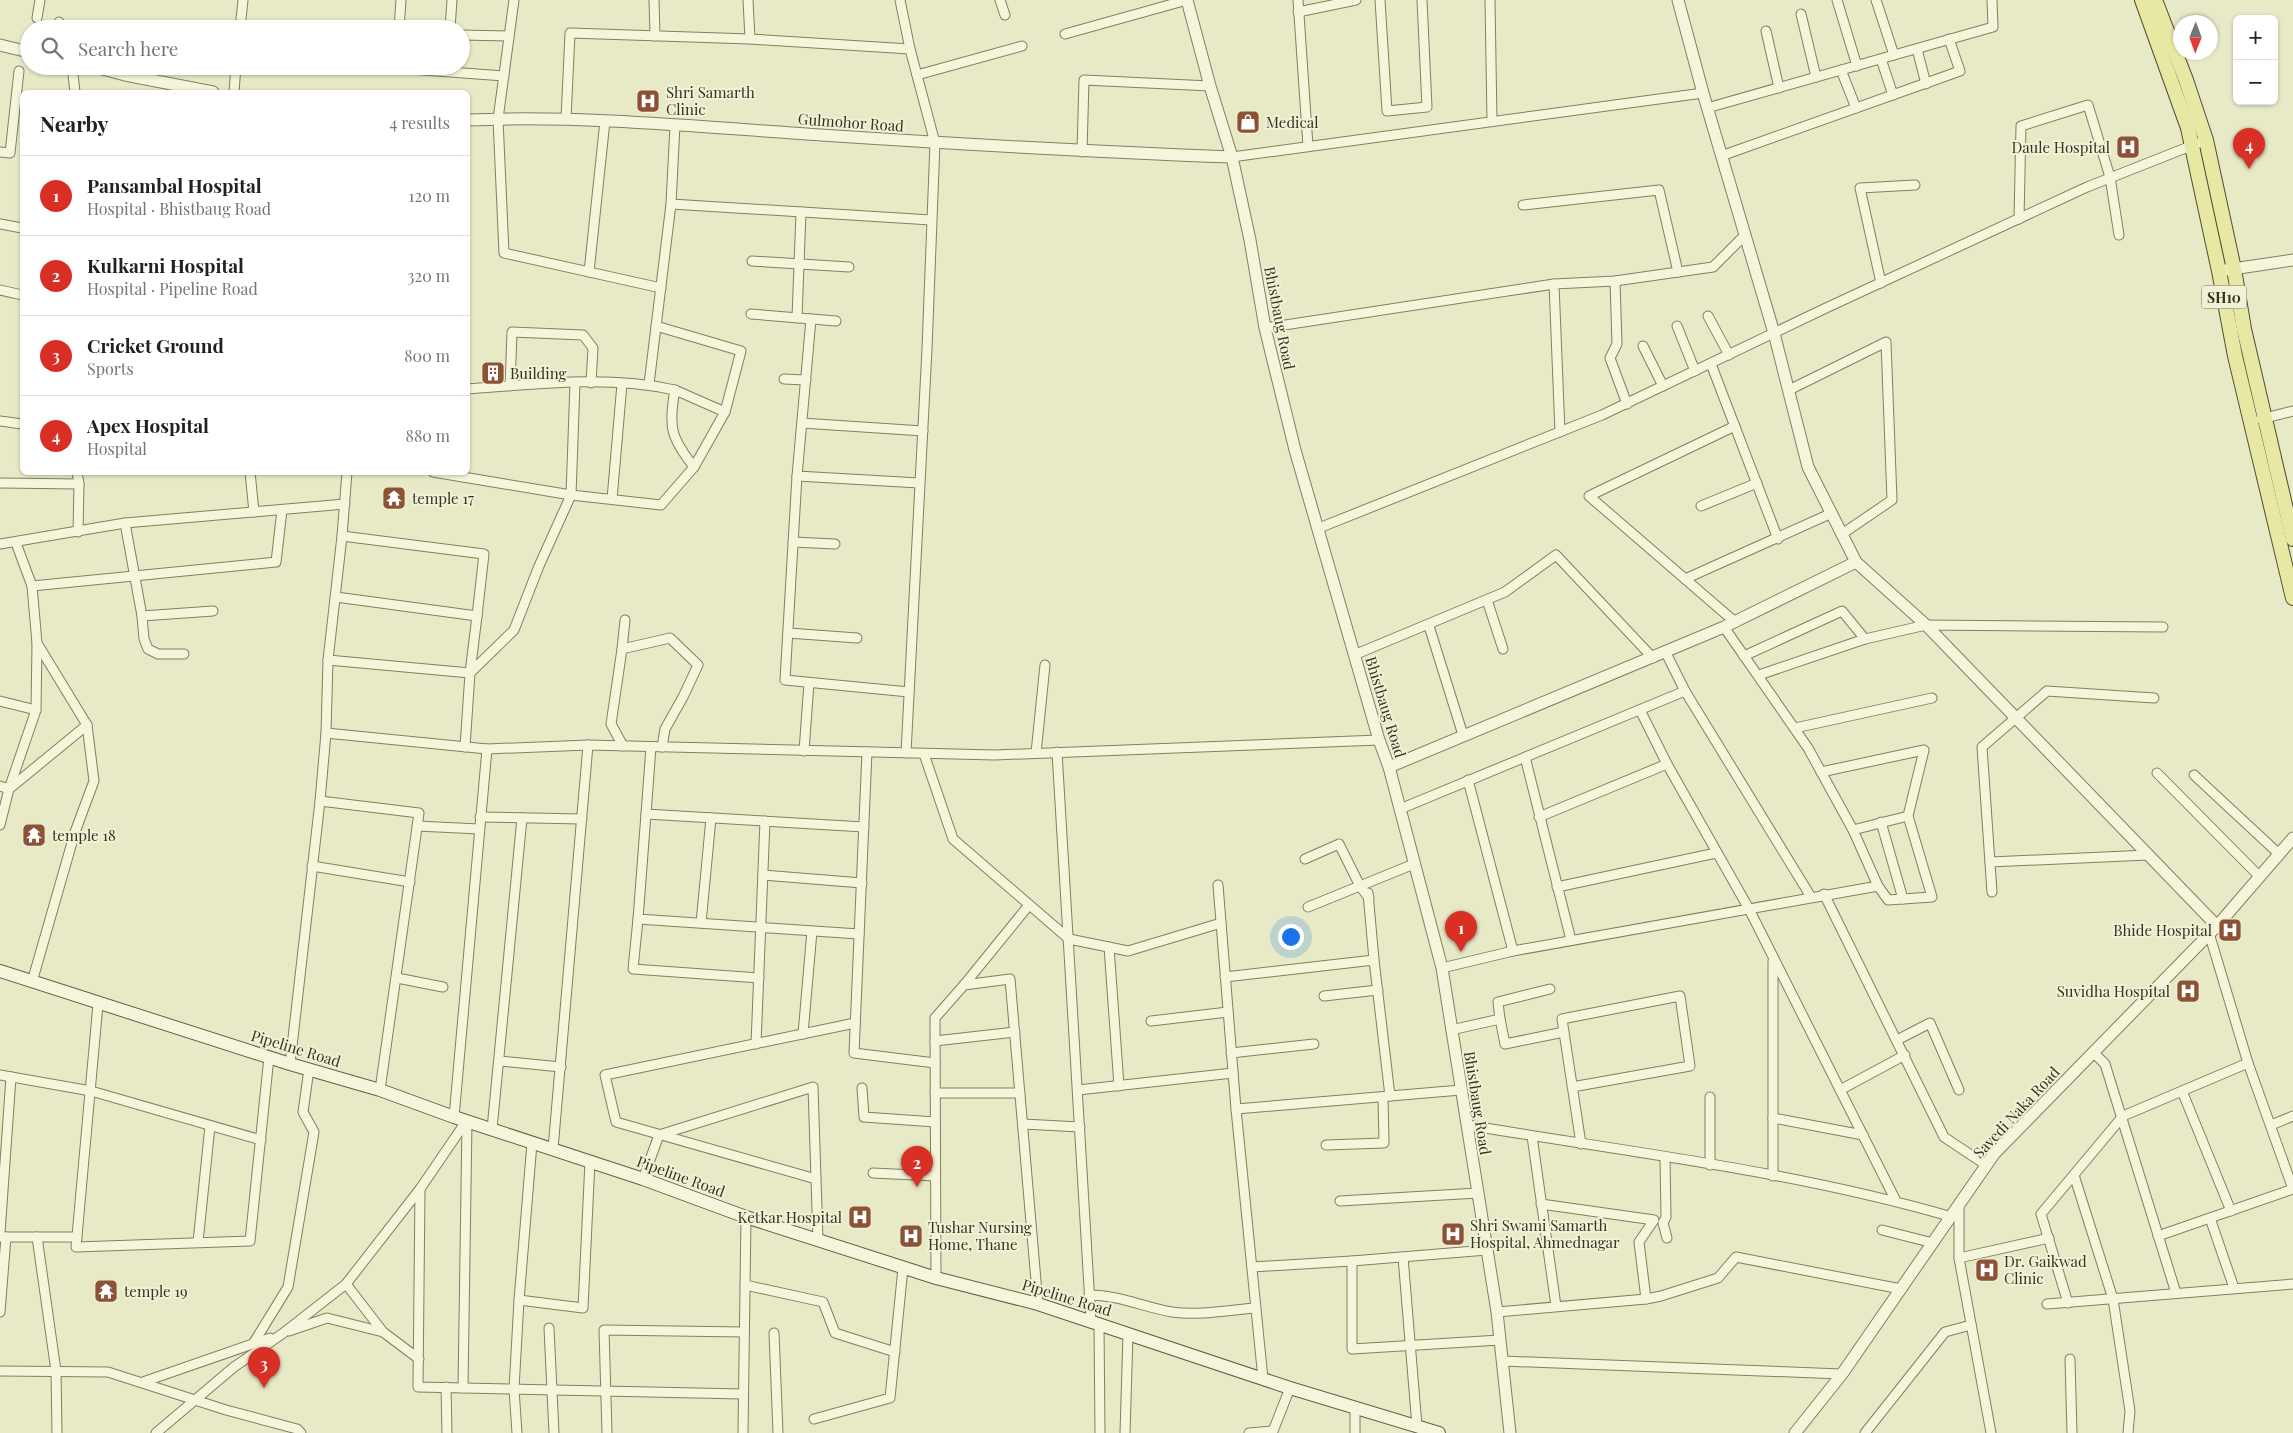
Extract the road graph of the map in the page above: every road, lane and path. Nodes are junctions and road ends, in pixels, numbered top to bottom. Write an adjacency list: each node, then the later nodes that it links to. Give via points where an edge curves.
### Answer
1 (40, 0): 25 (street)
2 (243, 0): 26 (street)
3 (401, 0): 27 (street)
4 (452, 0): 28 (street)
5 (514, 0): 32 (street)
6 (654, 0): 33 (street)
7 (748, 0): 34 (street)
8 (900, 0): 38 (street)
9 (1000, 0): 24 (street)
10 (1187, 0): 30 (street); 54 (street, Bhistbaug Road)
11 (1298, 0): 22 (street)
12 (1356, 0): 22 (street)
13 (1380, 0): 14 (street, via 1388,111 1427,107)
14 (1422, 0)
15 (1490, 0): 67 (street)
16 (1678, 0): 59 (street)
17 (1837, 0): 43 (street)
18 (1876, 0): 41 (street)
19 (1992, 0): 35 (street, via 1993,27)
20 (2142, 0): 69 (main road, SH10)
21 (2156, 0): 69 (main road, SH10, via 2186,80)
22 (1298, 12): 71 (street)
23 (1801, 14): 52 (street)
24 (1005, 15)
25 (37, 18)
26 (241, 20)
27 (400, 20)
28 (451, 20)
29 (1766, 31): 55 (street)
30 (1065, 34)
31 (470, 35): 32 (street)
32 (509, 36): 51 (street)
33 (655, 36): 34 (street); 64 (street, via 570,33)
34 (750, 39): 38 (street)
35 (1949, 40): 39 (street); 53 (street, via 1960,72)
36 (0, 45): 40 (street)
37 (1022, 46): 50 (street)
38 (910, 49): 50 (street)
39 (1917, 49): 41 (street); 53 (street)
40 (20, 50)
41 (1894, 55): 42 (street)
42 (1881, 59): 43 (street); 60 (street)
43 (1857, 66): 44 (street)
44 (1841, 70): 52 (street); 62 (street)
45 (19, 71): 72 (street, via 10,153)
46 (470, 72): 51 (street)
47 (73, 75): 56 (street)
48 (125, 75): 57 (street)
49 (235, 75): 58 (street)
50 (917, 75): 70 (street)
51 (504, 76): 63 (street)
52 (1816, 77): 55 (street)
53 (1926, 84): 60 (street)
54 (1210, 86): 73 (street, via 1084,80); 74 (street, Bhistbaug Road)
55 (1779, 88): 61 (street)
56 (75, 90)
57 (204, 90)
58 (234, 90)
59 (1703, 93): 61 (street); 67 (street)
60 (1893, 95): 62 (street)
61 (1707, 108): 75 (street)
62 (1856, 108): 75 (street)
63 (498, 119): 64 (street, Gulmohor Road); 65 (street, Gulmohor Road); 93 (street, via 504,253)
64 (566, 119): 66 (street, Gulmohor Road)
65 (470, 120)
66 (605, 121): 68 (street, Gulmohor Road); 93 (street)
67 (1492, 121): 71 (street)
68 (675, 124): 70 (street, Gulmohor Road); 78 (street)
69 (2199, 142): 76 (street); 91 (main road, SH10); 92 (main road, SH10)
70 (935, 143): 73 (street, Gulmohor Road); 82 (street)
71 (1308, 146): 74 (street)
72 (0, 152)
73 (1082, 152): 74 (street, Gulmohor Road)
74 (1232, 156): 108 (street, Bhistbaug Road)
75 (1721, 156): 85 (street)
76 (2110, 177): 81 (street); 81 (street, via 2088,105 2021,126); 86 (street)
77 (1915, 185): 96 (street, via 1860,188)
78 (672, 204): 80 (street); 98 (street)
79 (1522, 205): 94 (street, via 1659,190)
80 (801, 212): 82 (street); 89 (street)
81 (2019, 219): 96 (street)
82 (931, 220): 133 (street, via 928,349)
83 (0, 224): 84 (street)
84 (20, 228)
85 (1745, 235): 94 (street, via 1713,267); 109 (street)
86 (2119, 235)
87 (752, 260): 89 (street)
88 (2293, 260): 91 (street)
89 (800, 264): 90 (street); 103 (street)
90 (849, 267)
91 (2234, 269): 92 (street); 128 (main road, SH10)
92 (2219, 271): 128 (main road, SH10, via 2235,356)
93 (589, 272): 98 (street)
94 (1678, 272): 95 (street)
95 (1615, 281): 97 (street); 125 (street, via 1617,344 1610,358)
96 (1880, 283): 109 (street)
97 (1554, 284): 108 (street); 134 (street)
98 (661, 288): 106 (street)
99 (0, 290): 100 (street)
100 (20, 295)
101 (751, 314): 103 (street)
102 (1708, 316): 111 (street)
103 (797, 318): 104 (street)
104 (811, 319): 105 (street); 115 (street)
105 (836, 321)
106 (656, 326): 119 (street); 127 (street, via 741,351)
107 (1677, 326): 113 (street)
108 (1265, 328): 154 (street, Bhistbaug Road, via 1295,450)
109 (1774, 333): 111 (street); 124 (street)
110 (1643, 346): 121 (street)
111 (1728, 355): 112 (street)
112 (1711, 364): 113 (street); 132 (street)
113 (1695, 371): 121 (street)
114 (784, 379): 115 (street)
115 (806, 380): 130 (street)
116 (575, 382): 117 (street); 120 (street); 145 (street)
117 (591, 383): 118 (street); 120 (street, via 593,348 583,335 512,332)
118 (622, 384): 119 (street); 146 (street)
119 (648, 384): 123 (street)
120 (510, 386): 122 (street)
121 (1663, 386): 125 (street)
122 (470, 389)
123 (674, 390): 127 (street); 135 (street, via 671,426 680,450)
124 (1789, 390): 152 (street, via 1808,467); 156 (street, via 1886,342 1892,500)
125 (1627, 404): 134 (street)
126 (2293, 411): 128 (street)
127 (725, 412): 135 (street)
128 (2258, 419): 147 (main road, SH10); 169 (main road, SH10)
129 (0, 421): 131 (street)
130 (802, 423): 133 (street); 140 (street)
131 (20, 424)
132 (1734, 426): 143 (street); 166 (street, via 1589,496)
133 (922, 431): 142 (street)
134 (1560, 432): 154 (street)
135 (694, 467): 146 (street, via 661,505)
136 (78, 475): 144 (street)
137 (250, 475): 151 (street)
138 (347, 475): 148 (street)
139 (451, 475): 145 (street)
140 (797, 476): 142 (street); 160 (street)
141 (0, 483): 144 (street)
142 (919, 483): 196 (street)
143 (1757, 483): 149 (street); 158 (street)
144 (79, 484): 155 (street)
145 (572, 495): 146 (street); 193 (street, via 514,630)
146 (612, 499)
147 (2289, 503): 159 (main road, SH10)
148 (345, 504): 150 (street); 157 (street)
149 (1701, 506)
150 (282, 510): 151 (street); 165 (street, via 276,562)
151 (254, 512): 153 (street)
152 (1832, 513): 156 (street); 158 (street)
153 (125, 523): 155 (street); 165 (street)
154 (1319, 528): 188 (street, Bhistbaug Road)
155 (78, 532): 161 (street)
156 (1842, 534): 164 (street)
157 (342, 536): 168 (street); 173 (street, via 484,554)
158 (1778, 538): 166 (street)
159 (2293, 539)
160 (793, 542): 163 (street); 180 (street)
161 (16, 543): 162 (street); 167 (street)
162 (0, 544)
163 (835, 544)
164 (1856, 562): 175 (street); 176 (street)
165 (135, 576): 167 (street); 172 (street)
166 (1685, 579): 175 (street)
167 (32, 586): 183 (street)
168 (336, 597): 173 (street); 191 (street)
169 (2293, 598)
170 (1487, 600): 177 (street); 185 (street); 190 (street, via 1505,592 1556,555)
171 (213, 611): 172 (street)
172 (142, 616): 187 (street, via 148,649 158,654)
173 (477, 616): 193 (street)
174 (625, 620): 184 (street)
175 (1735, 622): 178 (street)
176 (1926, 624): 179 (street); 182 (street); 203 (street)
177 (1429, 626): 188 (street); 207 (street)
178 (1724, 627): 186 (street); 189 (street)
179 (2163, 627)
180 (788, 633): 181 (street); 195 (street, via 785,680)
181 (857, 638)
182 (1865, 639): 189 (street, via 1842,611); 194 (street)
183 (38, 643): 201 (street); 204 (street)
184 (622, 649): 210 (street, via 611,724); 213 (street, via 670,638 698,665 665,728)
185 (1504, 649)
186 (1665, 651): 190 (street); 197 (street)
187 (184, 654)
188 (1354, 655): 208 (street, Bhistbaug Road)
189 (1744, 656): 194 (street)
190 (1653, 658): 207 (street)
191 (328, 660): 193 (street); 206 (street)
192 (1045, 665): 219 (street)
193 (470, 673): 211 (street)
194 (1759, 675): 205 (street)
195 (809, 682): 196 (street); 215 (street)
196 (909, 692): 218 (street)
197 (1685, 692): 202 (street); 263 (street)
198 (1932, 698): 205 (street)
199 (2154, 698): 203 (street, via 2047,691)
200 (0, 701): 201 (street)
201 (36, 710): 228 (street)
202 (1640, 710): 221 (street); 222 (street)
203 (2017, 718): 248 (street); 250 (street, via 1982,748)
204 (87, 725): 228 (street); 286 (street, via 94,781 75,832)
205 (1795, 728): 224 (street)
206 (326, 733): 211 (street); 229 (street)
207 (1463, 735): 223 (street)
208 (1379, 740): 217 (street); 223 (street, Bhistbaug Road)
209 (588, 745): 210 (street); 214 (street); 237 (street)
210 (623, 746): 212 (street)
211 (465, 747): 214 (street)
212 (651, 747): 213 (street); 231 (street)
213 (662, 747): 215 (street)
214 (487, 749): 233 (street)
215 (804, 751): 216 (street)
216 (867, 752): 218 (street); 242 (street)
217 (1058, 752): 219 (street); 275 (street)
218 (906, 753): 220 (street)
219 (1036, 753): 220 (street)
220 (924, 754): 265 (street, via 952,839)
221 (1525, 758): 227 (street); 234 (street)
222 (1667, 764): 234 (street); 246 (street)
223 (1389, 767): 230 (street, Bhistbaug Road)
224 (1821, 772): 232 (street, via 1924,750); 244 (street)
225 (2157, 773): 254 (street)
226 (2194, 775): 247 (street)
227 (1468, 780): 230 (street); 278 (street)
228 (5, 787): 240 (street)
229 (320, 801): 241 (street, via 419,813); 252 (street)
230 (1400, 809): 251 (street, Bhistbaug Road)
231 (646, 814): 236 (street); 268 (street)
232 (1908, 816): 239 (street); 264 (street, via 1932,897)
233 (480, 817): 235 (street); 243 (street)
234 (1539, 817): 260 (street)
235 (522, 818): 237 (street); 309 (street)
236 (710, 818): 238 (street); 269 (street)
237 (582, 819): 313 (street)
238 (765, 821): 242 (street); 253 (street)
239 (1881, 822): 244 (street); 264 (street)
240 (0, 825)
241 (417, 826): 243 (street); 255 (street)
242 (864, 827): 256 (street)
243 (479, 829): 336 (street)
244 (1853, 830): 259 (street)
245 (2293, 838): 247 (street, Savedi Naka Road)
246 (1716, 853): 260 (street); 267 (street)
247 (2279, 854): 254 (street, Savedi Naka Road)
248 (2148, 855): 250 (street); 272 (street)
249 (1305, 859): 257 (street, via 1339,844)
250 (1990, 862): 261 (street)
251 (1414, 864): 257 (street); 281 (street, Bhistbaug Road)
252 (312, 866): 255 (street); 312 (street)
253 (763, 875): 256 (street); 271 (street)
254 (2259, 876): 272 (street, Savedi Naka Road)
255 (410, 882): 284 (street)
256 (862, 883): 274 (street)
257 (1364, 884): 266 (street); 280 (street, via 1369,898)
258 (1218, 885): 270 (street)
259 (1878, 886): 262 (street); 264 (street, via 1888,900)
260 (1557, 887): 276 (street)
261 (1992, 892)
262 (1824, 894): 263 (street); 301 (street)
263 (1811, 898): 267 (street)
264 (1903, 899)
265 (1029, 905): 275 (street); 287 (street)
266 (1308, 907)
267 (1749, 909): 276 (street); 279 (street)
268 (638, 918): 269 (street); 285 (street, via 634,969)
269 (701, 923): 271 (street)
270 (1221, 923): 277 (street, via 1128,951); 283 (street)
271 (762, 927): 273 (street); 285 (street)
272 (2213, 929): 305 (street, Savedi Naka Road); 311 (street)
273 (812, 931): 274 (street); 300 (street)
274 (859, 934): 296 (street)
275 (1069, 939): 277 (street); 322 (street)
276 (1571, 940): 278 (street)
277 (1109, 947): 318 (street)
278 (1513, 951): 281 (street)
279 (1773, 958): 324 (street); 335 (street)
280 (1374, 960): 283 (street); 290 (street)
281 (1442, 968): 297 (street, Bhistbaug Road)
282 (0, 971): 286 (main road, Pipeline Road)
283 (1225, 977): 293 (street)
284 (397, 978): 288 (street); 321 (street)
285 (759, 978): 303 (street)
286 (32, 982): 292 (main road, Pipeline Road)
287 (964, 984): 298 (street, via 1010,979); 302 (street, via 934,1018)
288 (443, 987)
289 (1550, 989): 294 (street, via 1498,1002)
290 (1378, 990): 291 (street); 330 (street)
291 (1324, 996)
292 (98, 1004): 308 (main road, Pipeline Road); 326 (street)
293 (1228, 1012): 295 (street); 306 (street)
294 (1500, 1019): 297 (street); 299 (street, via 1505,1044)
295 (1151, 1021)
296 (856, 1023): 300 (street); 310 (street, via 854,1053)
297 (1451, 1030): 323 (street, Bhistbaug Road)
298 (1015, 1032): 302 (street); 329 (street)
299 (1564, 1032): 319 (street); 319 (street, via 1562,1019 1680,996 1690,1066)
300 (803, 1034): 303 (street)
301 (1897, 1040): 307 (street); 325 (street, via 1930,1023)
302 (934, 1041): 310 (street)
303 (756, 1044): 344 (street, via 605,1075 616,1122)
304 (1314, 1044): 306 (street)
305 (2093, 1052): 333 (street, via 2105,1064); 356 (street, Savedi Naka Road)
306 (1231, 1053): 315 (street)
307 (1905, 1055): 324 (street); 356 (street, via 1944,1137)
308 (269, 1057): 312 (main road, Pipeline Road); 347 (street)
309 (500, 1061): 313 (street); 343 (street)
310 (935, 1063): 328 (street)
311 (2248, 1063): 327 (street); 340 (street)
312 (290, 1064): 314 (main road, Pipeline Road)
313 (561, 1067): 351 (street)
314 (309, 1069): 321 (main road, Pipeline Road); 419 (street, via 303,1112 314,1132 288,1287)
315 (1233, 1073): 318 (street); 332 (street)
316 (0, 1075): 317 (street)
317 (11, 1077): 326 (street); 352 (street)
318 (1118, 1086): 322 (street)
319 (1572, 1087): 349 (street)
320 (862, 1088): 337 (street, via 864,1117)
321 (380, 1090): 336 (main road, Pipeline Road)
322 (1078, 1090): 342 (street)
323 (1461, 1090): 330 (street); 339 (street, Bhistbaug Road)
324 (1840, 1090): 345 (street)
325 (1959, 1090)
326 (91, 1091): 341 (street); 380 (street)
327 (2182, 1091): 333 (street); 370 (street)
328 (935, 1093): 329 (street); 337 (street)
329 (1020, 1093): 338 (street)
330 (1386, 1096): 332 (street); 350 (street, via 1384,1143)
331 (1710, 1097): 355 (street)
332 (1236, 1109): 390 (street)
333 (2123, 1116): 358 (street); 378 (street)
334 (2293, 1116): 340 (street)
335 (1773, 1118): 345 (street); 360 (street)
336 (460, 1119): 343 (main road, Pipeline Road); 363 (street); 431 (street)
337 (935, 1122): 359 (street)
338 (1023, 1124): 342 (street); 404 (street)
339 (1467, 1125): 346 (street); 365 (street, Bhistbaug Road)
340 (2271, 1125): 364 (street)
341 (210, 1126): 347 (street); 384 (street)
342 (1080, 1127): 399 (street)
343 (492, 1130): 348 (main road, Pipeline Road)
344 (659, 1135): 361 (street); 362 (street); 362 (street, via 813,1087)
345 (1862, 1135): 366 (street)
346 (1532, 1136): 349 (street); 369 (street)
347 (260, 1140): 384 (street, via 250,1240)
348 (532, 1143): 351 (main road, Pipeline Road); 402 (street)
349 (1580, 1144): 353 (street)
350 (1326, 1145)
351 (553, 1149): 354 (main road, Pipeline Road)
352 (3, 1150): 377 (street)
353 (1665, 1158): 355 (street); 375 (street, via 1666,1217)
354 (590, 1161): 361 (main road, Pipeline Road); 402 (street, via 583,1308)
355 (1710, 1165): 360 (street)
356 (1986, 1166): 368 (street, Savedi Naka Road)
357 (873, 1173): 359 (street)
358 (2074, 1175): 382 (street, via 2042,1214); 401 (street)
359 (935, 1176): 392 (street)
360 (1772, 1176): 366 (street)
361 (643, 1179): 371 (main road, Pipeline Road)
362 (816, 1179): 383 (street)
363 (420, 1189): 393 (street); 422 (street)
364 (2293, 1189): 370 (street)
365 (1478, 1193): 367 (street); 386 (street, Bhistbaug Road)
366 (1896, 1201): 372 (street)
367 (1340, 1202)
368 (1959, 1203): 372 (street, Savedi Naka Road); 388 (street)
369 (1542, 1204): 374 (street); 406 (street)
370 (2231, 1211): 373 (street)
371 (746, 1217): 383 (main road, Pipeline Road); 395 (street)
372 (1952, 1217): 385 (street, Savedi Naka Road)
373 (2210, 1218): 378 (street); 396 (street)
374 (1654, 1220): 375 (street); 400 (street, via 1639,1242)
375 (1663, 1223): 381 (street)
376 (1882, 1230): 385 (street)
377 (2, 1236): 379 (street); 408 (street)
378 (2158, 1236): 398 (street)
379 (37, 1237): 380 (street); 426 (street)
380 (77, 1237): 384 (street, via 76,1247)
381 (1667, 1238)
382 (2049, 1238): 388 (street); 403 (street)
383 (818, 1240): 391 (main road, Pipeline Road)
384 (198, 1242)
385 (1934, 1243): 397 (street, Savedi Naka Road)
386 (1487, 1250): 387 (street); 409 (street, Bhistbaug Road)
387 (1403, 1257): 389 (street); 420 (street)
388 (1959, 1258): 411 (street)
389 (1352, 1261): 390 (street); 420 (street, via 1352,1349)
390 (1252, 1267): 407 (street)
391 (904, 1268): 392 (main road, Pipeline Road); 421 (street)
392 (936, 1278): 404 (main road, Pipeline Road)
393 (346, 1284): 413 (street); 416 (street)
394 (2293, 1284): 396 (street)
395 (745, 1285): 414 (street); 421 (street, via 823,1302 835,1333)
396 (2234, 1288): 398 (street)
397 (1901, 1289): 400 (street, via 1736,1257 1718,1278); 427 (street, Savedi Naka Road)
398 (2176, 1293): 401 (street)
399 (1089, 1295): 407 (street, via 1108,1295 1172,1312); 410 (street)
400 (1646, 1299): 406 (street)
401 (2113, 1299): 403 (street); 460 (street, via 2130,1412)
402 (518, 1300): 433 (street)
403 (2068, 1303): 405 (street)
404 (1038, 1304): 410 (main road, Pipeline Road)
405 (2047, 1304)
406 (1556, 1306): 409 (street)
407 (1256, 1308): 428 (street)
408 (0, 1312)
409 (1497, 1312): 418 (street, Bhistbaug Road)
410 (1095, 1322): 417 (main road, Pipeline Road); 450 (street)
411 (1971, 1325): 457 (street, via 1945,1332); 458 (street)
412 (549, 1328): 434 (street)
413 (383, 1332): 416 (street, via 326,1318); 422 (street)
414 (744, 1332): 435 (street, via 604,1330); 436 (street)
415 (774, 1333): 449 (street)
416 (282, 1334): 419 (street); 437 (street, via 234,1367)
417 (1128, 1334): 428 (main road, Pipeline Road); 451 (street)
418 (1500, 1340): 420 (street); 424 (street, Bhistbaug Road)
419 (253, 1344): 429 (street)
420 (1410, 1346): 440 (street)
421 (895, 1352): 439 (street, via 890,1398)
422 (418, 1359): 430 (street, via 418,1387)
423 (2070, 1359): 459 (street)
424 (1502, 1361): 427 (street); 455 (street, Bhistbaug Road)
425 (0, 1371): 426 (street)
426 (56, 1371): 429 (street, via 108,1372); 441 (street)
427 (1842, 1374): 456 (street, Savedi Naka Road)
428 (1263, 1378): 432 (main road, Pipeline Road)
429 (143, 1382): 437 (street)
430 (446, 1388): 431 (street); 444 (street)
431 (463, 1388): 433 (street)
432 (1290, 1388): 438 (main road, Pipeline Road); 452 (street, via 1273,1431)
433 (514, 1389): 434 (street); 445 (street)
434 (553, 1390): 435 (street); 446 (street)
435 (607, 1391): 436 (street); 447 (street)
436 (744, 1394): 448 (street)
437 (196, 1399): 442 (street); 443 (street, via 297,1429)
438 (1355, 1407): 440 (main road, Pipeline Road); 453 (street)
439 (814, 1419)
440 (1417, 1426): 454 (main road, Pipeline Road)
441 (57, 1433)
442 (156, 1433)
443 (301, 1433)
444 (447, 1433)
445 (517, 1433)
446 (554, 1433)
447 (607, 1433)
448 (743, 1433)
449 (778, 1433)
450 (1100, 1433)
451 (1125, 1433)
452 (1249, 1433)
453 (1355, 1433)
454 (1439, 1433)
455 (1510, 1433)
456 (1794, 1433)
457 (1865, 1433)
458 (1991, 1433)
459 (2072, 1433)
460 (2128, 1433)

